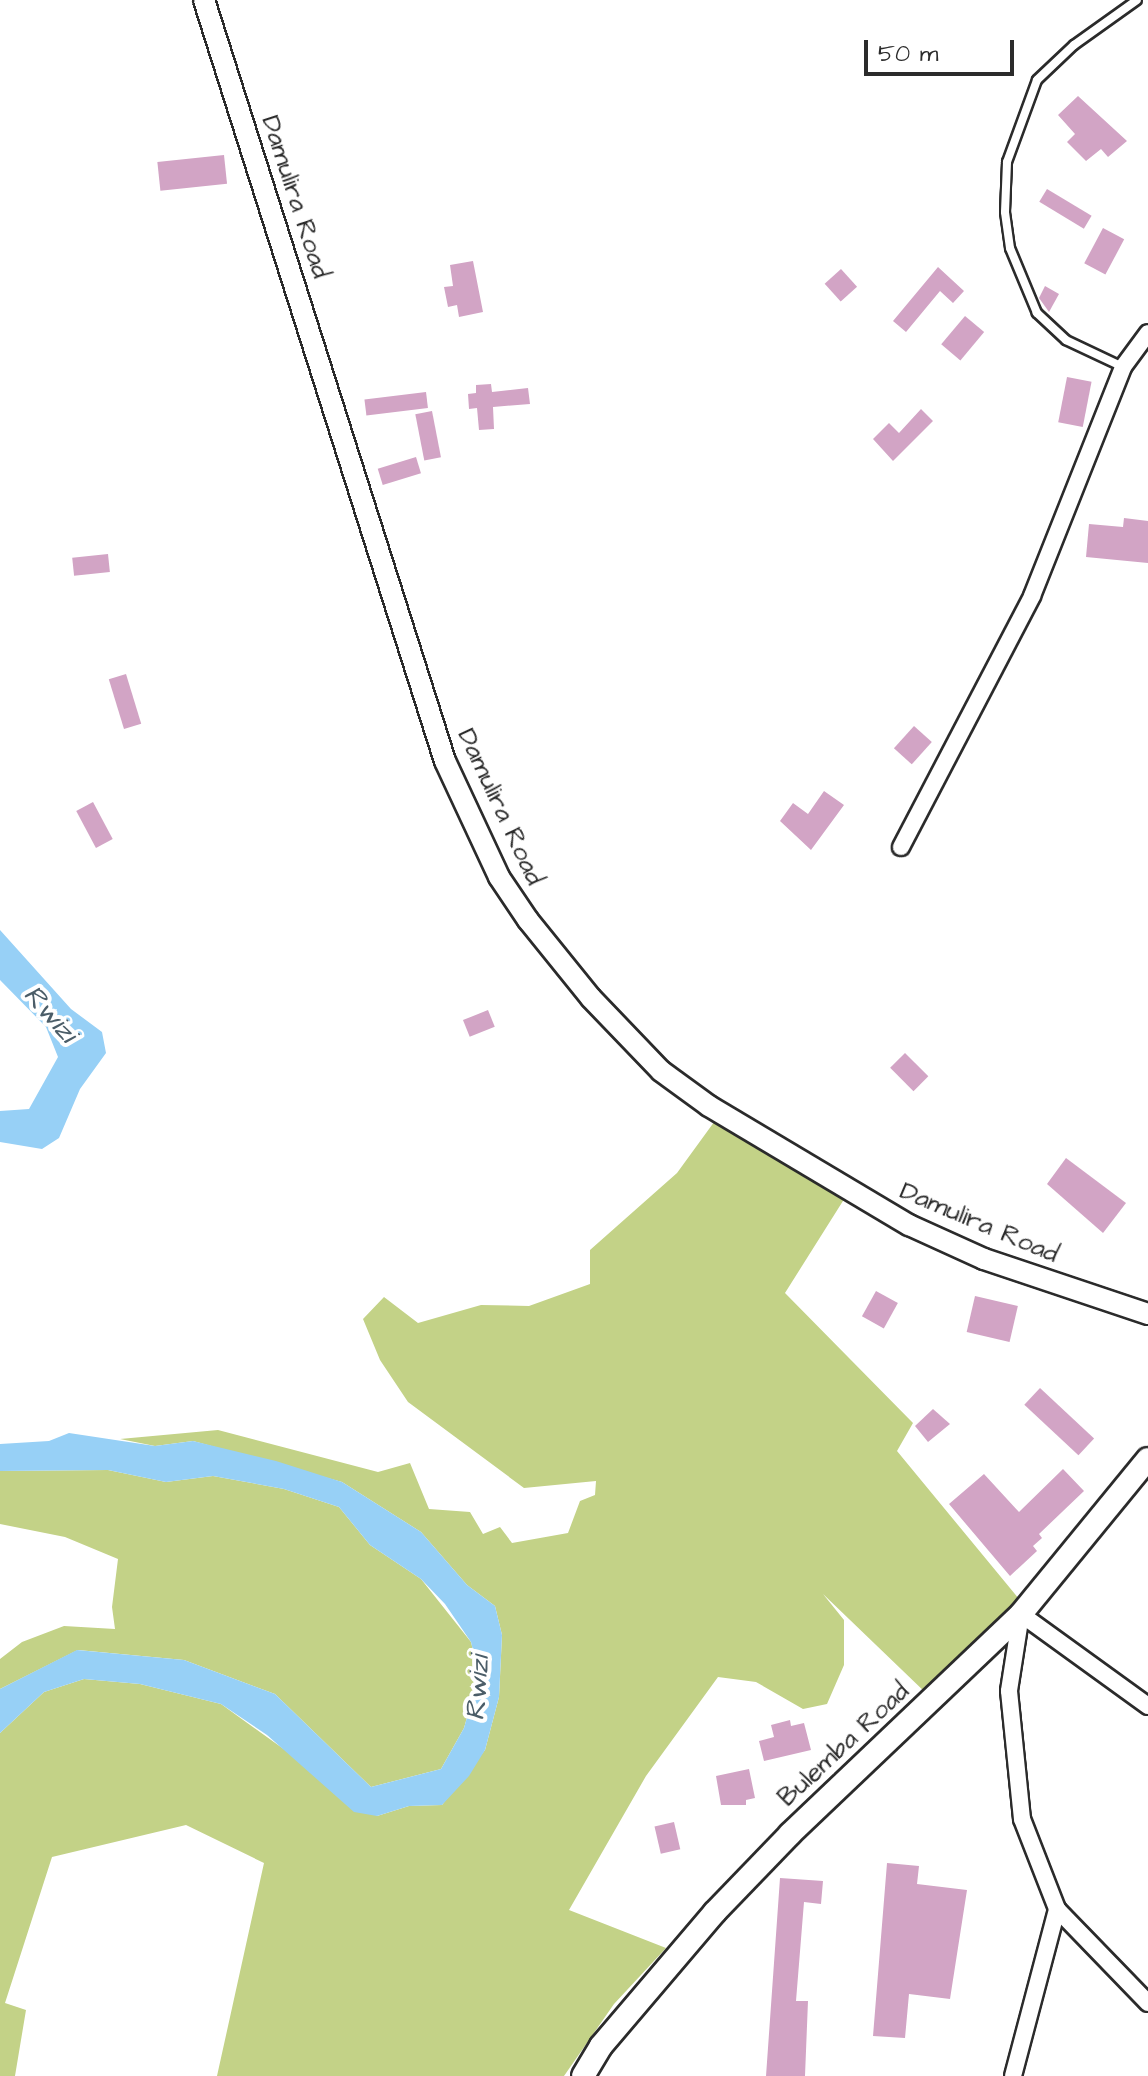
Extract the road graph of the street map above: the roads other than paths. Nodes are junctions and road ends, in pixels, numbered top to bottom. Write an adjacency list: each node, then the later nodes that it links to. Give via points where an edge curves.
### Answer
1 (204, 0): 6 (street, Damulira Road, via 445,761 499,877 528,920 634,1043 709,1106 909,1225 984,1259)
2 (1137, 0): 4 (lane, via 1074,45 1037,80 1022,111 1007,174 1010,248 1037,313 1066,340)
3 (1148, 333): 4 (street)
4 (1123, 367): 5 (street, via 1032,596)
5 (901, 847)
6 (1148, 1314)
7 (1148, 1459): 8 (main road, Bulemba Road)
8 (1021, 1614): 9 (street); 10 (street, via 1009,1691 1018,1791 1022,1819); 12 (main road, Bulemba Road, via 715,1912 601,2046)
9 (1148, 1706)
10 (1057, 1909): 11 (street); 13 (street)
11 (1148, 2003)
12 (583, 2076)
13 (1013, 2076)

